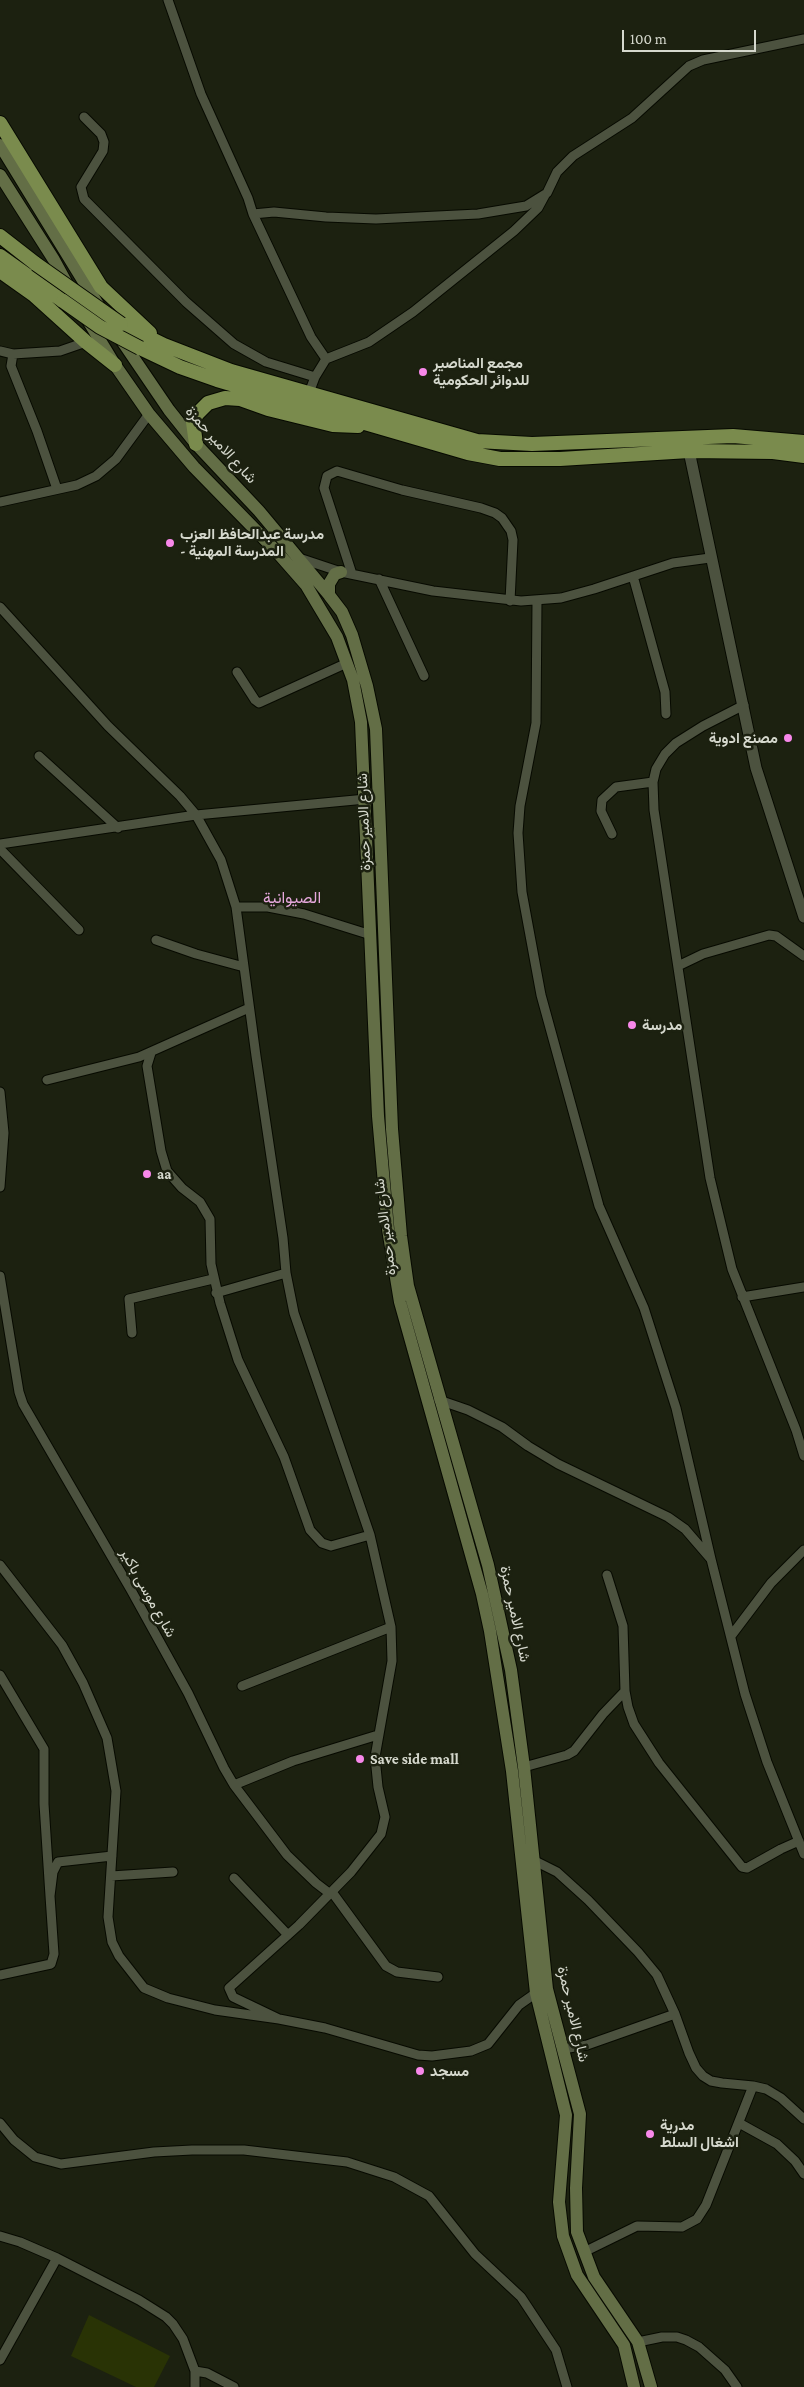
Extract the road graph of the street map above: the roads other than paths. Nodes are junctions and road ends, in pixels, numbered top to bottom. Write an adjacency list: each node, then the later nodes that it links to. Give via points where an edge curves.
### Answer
1 (168, 0): 8 (street, via 201,94)
2 (804, 39): 7 (street, via 703,60 690,66 632,118 573,156 557,172)
3 (84, 117): 18 (street, via 101,134 104,142 103,151 81,187 84,199 186,302 234,344 266,362)
4 (0, 123): 13 (main road, via 101,288)
5 (0, 144): 23 (main road, شارع الامير حمزة, via 140,370)
6 (0, 175): 17 (main road, شارع الامير حمزة)
7 (547, 193): 8 (street, via 526,206 478,214 376,219 280,212); 16 (street, via 538,208 514,232 413,312 369,342)
8 (253, 214): 16 (street, via 311,337)
9 (0, 236): 13 (main road, bridge, via 121,324)
10 (0, 256): 21 (main road, bridge, via 100,327 180,368)
11 (0, 271): 12 (main road, via 34,294)
12 (86, 342): 15 (street, via 60,351); 17 (main road)
13 (164, 345): 19 (main road, via 231,371)
14 (0, 351): 15 (street)
15 (13, 354): 26 (street, via 11,366 38,431)
16 (326, 359): 18 (street)
17 (115, 365): 20 (main road, شارع الامير حمزة)
18 (315, 377): 19 (street)
19 (309, 393): 22 (main road, via 477,441 532,444 732,436)
20 (149, 414): 26 (street, via 108,467 77,485); 29 (main road, شارع الامير حمزة, via 194,467)
21 (370, 425): 23 (main road, via 333,425 268,410 240,399 225,398 208,403 197,414 193,422); 24 (main road, via 500,459 560,459)
22 (804, 442)
23 (196, 444): 28 (main road, شارع الامير حمزة)
24 (689, 451): 25 (main road, via 773,452); 31 (street)
25 (804, 456)
26 (57, 489): 27 (street)
27 (0, 502)
28 (258, 511): 29 (main road); 32 (main road, شارع الامير حمزة)
29 (247, 521): 30 (main road, شارع الامير حمزة)
30 (277, 552): 32 (street); 40 (main road, شارع الامير حمزة, via 306,585 326,615)
31 (710, 558): 34 (street, via 672,564); 43 (street)
32 (301, 559): 33 (street); 36 (main road, شارع الامير حمزة)
33 (346, 573): 35 (street); 36 (main road, via 336,574 329,584); 37 (street, via 324,488 327,476 338,471 495,512 511,531 513,540)
34 (633, 576): 38 (street, via 594,589); 44 (street, via 665,692)
35 (379, 579): 37 (street, via 433,591); 42 (street)
36 (330, 595): 73 (main road, شارع الامير حمزة, via 352,635 376,729 396,1191 408,1286)
37 (510, 601): 38 (street)
38 (537, 601): 79 (street, via 536,723 518,833 522,892 530,939 541,995 598,1206 644,1308 676,1408)
39 (0, 607): 48 (street, via 108,726)
40 (347, 663): 41 (street, via 259,703); 47 (main road, شارع الامير حمزة, via 362,722)
41 (237, 672)
42 (424, 676)
43 (744, 705): 46 (street, via 676,743 656,769); 54 (street, via 756,768)
44 (666, 714)
45 (40, 756): 49 (street)
46 (653, 782): 50 (street, via 616,787 602,800 601,811); 59 (street, via 654,810)
47 (366, 799): 48 (street); 56 (main road, شارع الامير حمزة)
48 (196, 815): 49 (street); 53 (street, via 221,860)
49 (118, 828): 51 (street)
50 (612, 834)
51 (0, 844)
52 (0, 849): 55 (street)
53 (236, 907): 56 (street, via 268,906); 60 (street)
54 (804, 917)
55 (80, 930)
56 (371, 935): 76 (main road, شارع الامير حمزة, via 378,1116 388,1229 400,1302)
57 (156, 940): 60 (street)
58 (804, 956): 59 (street, via 776,936 769,935 703,954)
59 (678, 966): 71 (street, via 710,1178)
60 (244, 967): 61 (street)
61 (249, 1008): 62 (street); 66 (street)
62 (151, 1053): 63 (street); 68 (street, via 147,1066 161,1151 167,1171 200,1202 210,1219)
63 (47, 1080)
64 (0, 1092): 65 (street, via 4,1132)
65 (0, 1187)
66 (286, 1273): 70 (street); 77 (street, via 294,1313)
67 (0, 1276): 89 (street, شارع موسى باكير, via 23,1404 131,1590)
68 (213, 1279): 70 (street); 72 (street, via 129,1299)
69 (804, 1287): 71 (street)
70 (216, 1293): 77 (street, via 238,1360 284,1457 313,1534 331,1546)
71 (742, 1297): 74 (street)
72 (132, 1333)
73 (439, 1400): 75 (main road, شارع الامير حمزة); 79 (street, via 502,1427 558,1464 668,1517 685,1529)
74 (804, 1456)
75 (464, 1483): 76 (main road); 88 (main road, شارع الامير حمزة, via 488,1565 511,1670)
76 (451, 1487): 100 (main road, شارع الامير حمزة, via 482,1594 493,1647)
77 (370, 1535): 82 (street)
78 (804, 1550): 83 (street, via 771,1583)
79 (711, 1559): 83 (street)
80 (0, 1566): 92 (street, via 62,1645 105,1732 115,1778)
81 (607, 1575): 86 (street, via 623,1626)
82 (391, 1627): 85 (street); 87 (street, via 392,1661)
83 (731, 1636): 90 (street, via 767,1762)
84 (0, 1675): 98 (street, via 44,1749)
85 (242, 1686)
86 (625, 1691): 88 (street, via 574,1751); 90 (street, via 634,1724 643,1739 742,1866 747,1868)
87 (378, 1735): 89 (street, via 293,1760); 97 (street, via 375,1757 384,1826 367,1854)
88 (524, 1768): 93 (main road, شارع الامير حمزة)
89 (234, 1785): 97 (street, شارع موسى باكير, via 287,1855 316,1883)
90 (799, 1841): 91 (street)
91 (804, 1854)
92 (112, 1856): 95 (street); 98 (street, via 58,1862 53,1872)
93 (533, 1860): 100 (main road, شارع الامير حمزة); 104 (street, via 557,1872 638,1952 657,1975)
94 (173, 1872): 95 (street)
95 (111, 1876): 105 (street, via 108,1917 112,1942 144,1988 206,2008)
96 (234, 1878): 99 (street)
97 (332, 1892): 99 (street); 102 (street, via 386,1966 404,1973)
98 (50, 1896): 101 (street, via 54,1954 51,1964)
99 (288, 1936): 105 (street, via 229,1988 233,1997)
100 (535, 1943): 103 (main road, شارع الامير حمزة); 106 (main road, شارع الامير حمزة)
101 (0, 1975)
102 (438, 1977)
103 (536, 1992): 105 (street, via 519,2005 488,2044 471,2051 432,2056); 121 (main road, شارع الامير حمزة, via 566,2115 559,2202 563,2236 577,2275 624,2345)
104 (675, 2014): 106 (street, via 587,2045); 107 (street, via 689,2053 703,2076 711,2081)
105 (278, 2019)
106 (563, 2049): 113 (main road, شارع الامير حمزة, via 580,2114 575,2217)
107 (753, 2086): 108 (street, via 766,2089); 110 (street)
108 (804, 2118)
109 (0, 2123): 120 (street, via 35,2157 61,2164 154,2152 244,2150 348,2162 394,2177 430,2196 475,2254 521,2297 556,2350)
110 (739, 2123): 111 (street, via 777,2144); 113 (street, via 706,2205 697,2219 682,2227 637,2226)
111 (804, 2174)
112 (0, 2236): 114 (street)
113 (584, 2252): 115 (main road, شارع الامير حمزة, via 594,2277)
114 (57, 2258): 116 (street); 117 (street, via 166,2317 183,2340)
115 (638, 2342): 122 (main road, شارع الامير حمزة); 123 (street, via 662,2337 686,2340 700,2347 725,2370)
116 (1, 2357)
117 (195, 2371): 118 (street); 119 (street, via 207,2373)
118 (195, 2387)
119 (234, 2387)
120 (567, 2387)
121 (634, 2387)
122 (651, 2387)
123 (737, 2387)

